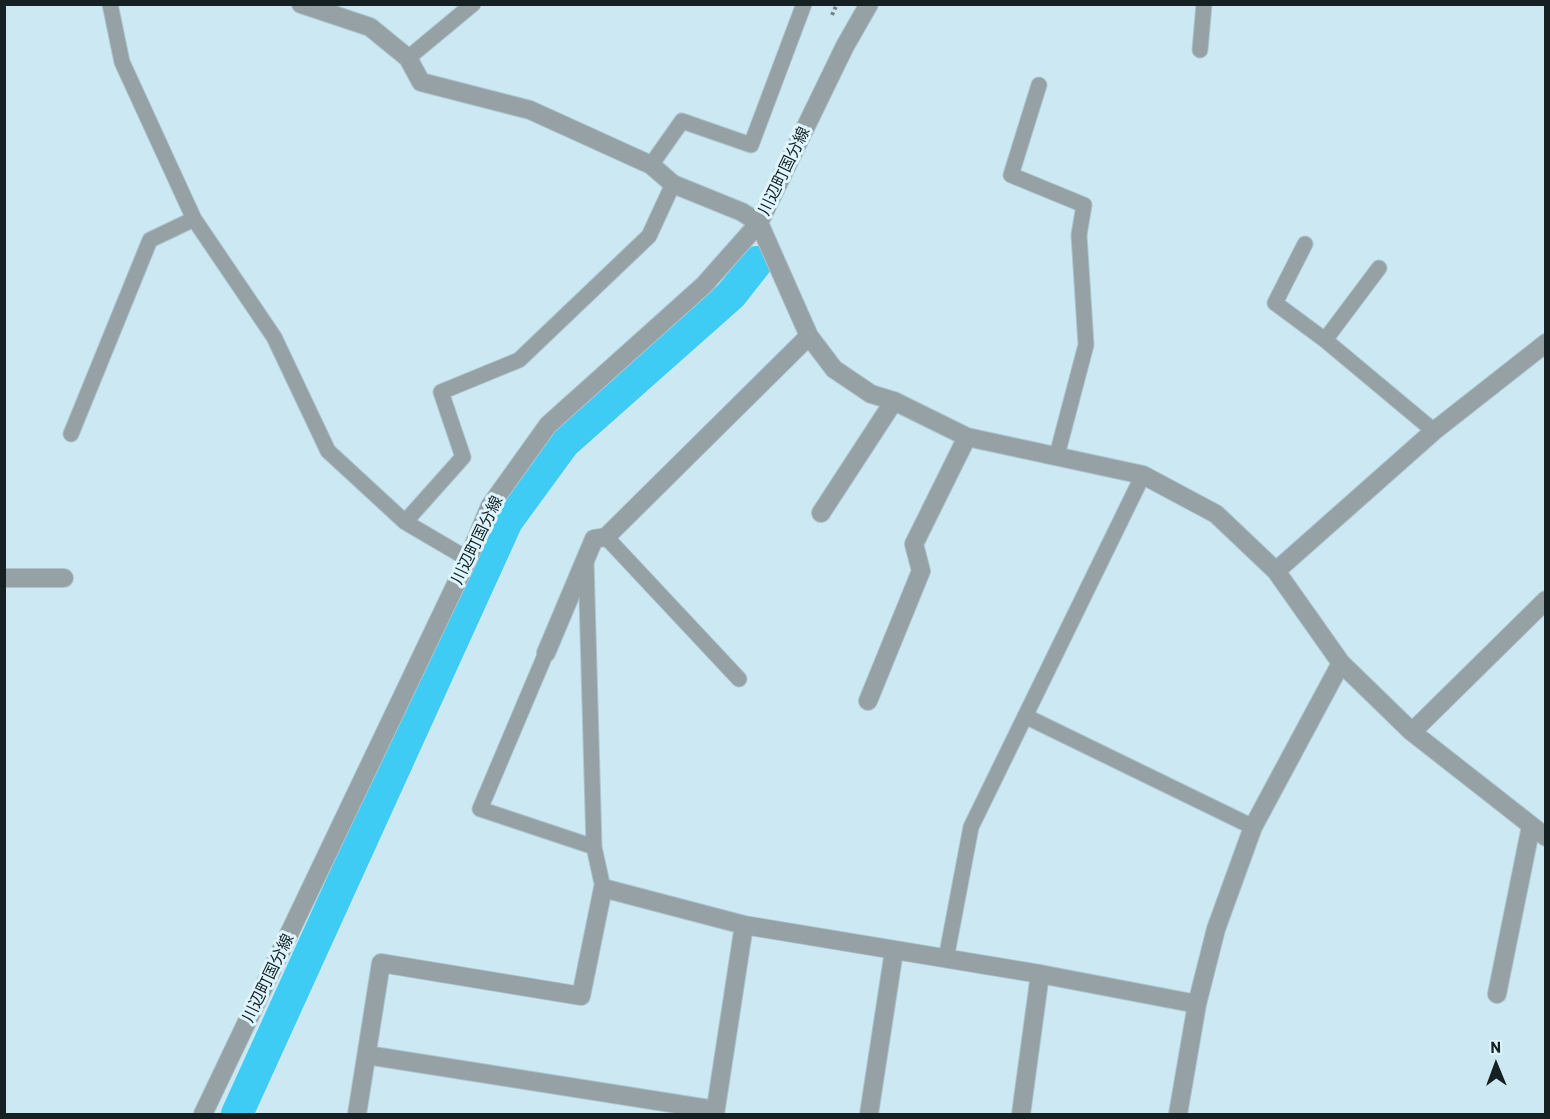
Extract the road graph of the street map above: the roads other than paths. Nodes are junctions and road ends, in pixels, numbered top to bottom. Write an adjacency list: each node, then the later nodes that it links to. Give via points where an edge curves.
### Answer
1 (110, 4): 12 (lane, via 122,62)
2 (301, 4): 8 (street, via 370,27)
3 (473, 4): 8 (lane)
4 (804, 4): 10 (lane, via 750,145 682,121)
5 (869, 4): 13 (street, 川辺町国分線)
6 (1204, 4): 7 (lane)
7 (1200, 50)
8 (408, 58): 10 (street, via 421,82 530,110)
9 (1040, 85): 23 (lane, via 1011,175 1084,205 1079,235 1086,345)
10 (651, 165): 11 (street)
11 (673, 184): 13 (street); 26 (lane, via 649,236 519,360 441,392 463,457)
12 (194, 219): 21 (lane, via 150,240); 26 (lane, via 274,337 328,451)
13 (759, 223): 16 (street); 29 (street, 川辺町国分線, via 704,285 548,425 490,506)
14 (1305, 244): 17 (lane, via 1275,303)
15 (1379, 268): 17 (lane)
16 (809, 336): 19 (street, via 834,369 871,394); 27 (street)
17 (1325, 340): 20 (lane)
18 (1545, 343): 20 (street)
19 (894, 401): 22 (street); 25 (street)
20 (1434, 431): 30 (street)
21 (71, 434)
22 (968, 437): 23 (street); 37 (street, via 914,544 921,571)
23 (1057, 455): 24 (street)
24 (1143, 475): 30 (street, via 1216,514); 38 (lane)
25 (821, 513)
26 (405, 522): 29 (lane)
27 (606, 537): 28 (street, via 594,539); 36 (lane)
28 (586, 558): 34 (street); 42 (lane)
29 (468, 559): 52 (street, 川辺町国分線)
30 (1276, 571): 35 (street)
31 (4, 578): 32 (street)
32 (64, 578)
33 (1545, 600): 39 (street)
34 (546, 653): 42 (lane, via 480,809)
35 (1341, 663): 39 (street); 40 (street)
36 (739, 679)
37 (868, 701)
38 (1025, 716): 40 (lane); 46 (lane, via 971,827)
39 (1412, 732): 41 (street)
40 (1252, 827): 49 (street, via 1216,929)
41 (1538, 832): 48 (street)
42 (594, 847): 43 (lane)
43 (603, 888): 44 (street); 50 (street, via 581,996 381,963)
44 (744, 925): 45 (street); 51 (street)
45 (894, 951): 46 (street); 54 (street)
46 (946, 959): 47 (street)
47 (1040, 974): 49 (street); 55 (street)
48 (1497, 994)
49 (1197, 1004): 56 (street)
50 (367, 1055): 51 (street); 53 (street)
51 (715, 1112)
52 (203, 1114)
53 (357, 1114)
54 (869, 1114)
55 (1021, 1114)
56 (1178, 1114)

